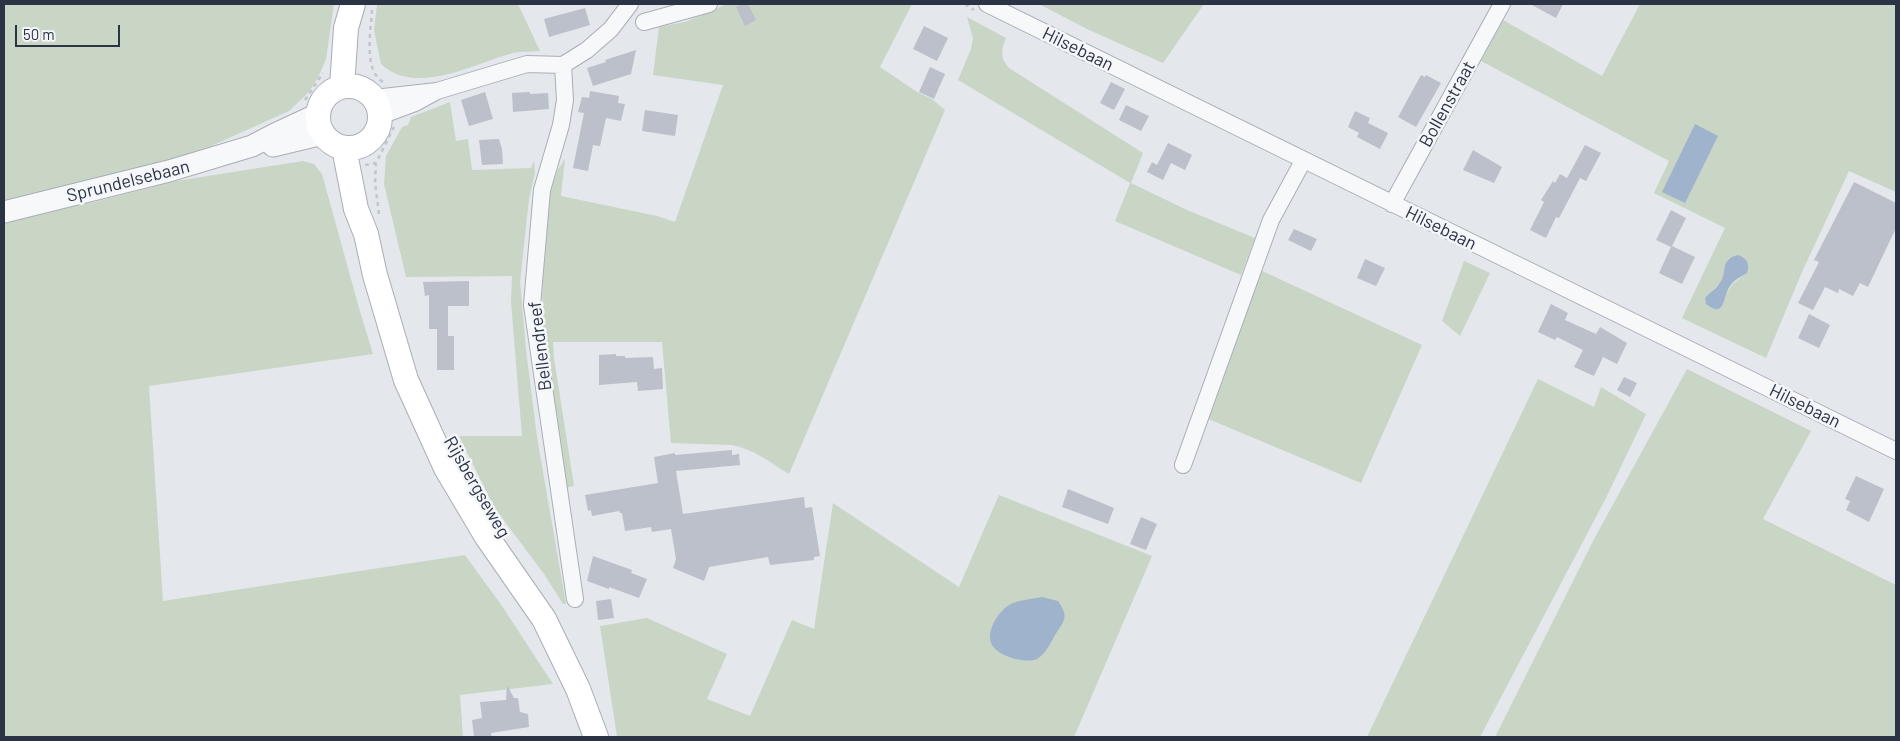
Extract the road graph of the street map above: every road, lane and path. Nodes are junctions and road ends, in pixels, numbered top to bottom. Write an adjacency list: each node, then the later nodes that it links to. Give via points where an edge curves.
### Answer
1 (354, 4): 11 (main road)
2 (372, 4): 8 (path)
3 (630, 4): 9 (street, via 611,29)
4 (709, 4): 7 (street)
5 (987, 4): 14 (street, Hilsebaan)
6 (1502, 4): 15 (street, Bollenstraat)
7 (644, 22)
8 (370, 62)
9 (563, 65): 11 (street, via 527,64 437,91 415,103); 20 (street, Bellendreef, via 565,100 542,190 532,305)
10 (325, 69): 12 (path, via 310,95)
11 (370, 102): 12 (main road, via 333,90); 13 (path); 13 (main road, via 376,133)
12 (315, 117): 13 (main road, via 336,145); 16 (street, Sprundelsebaan, via 252,146 169,171)
13 (361, 152): 17 (main road, Rijsbergseweg); 17 (path, via 375,183)
14 (1303, 161): 15 (street, Hilsebaan); 19 (street, via 1271,220)
15 (1392, 204): 18 (street, Hilsebaan)
16 (4, 212)
17 (373, 226): 21 (main road, Rijsbergseweg, via 375,275 406,380 442,459 487,537 544,619 578,689)
18 (1896, 451)
19 (1183, 465)
20 (575, 599)
21 (596, 737)

